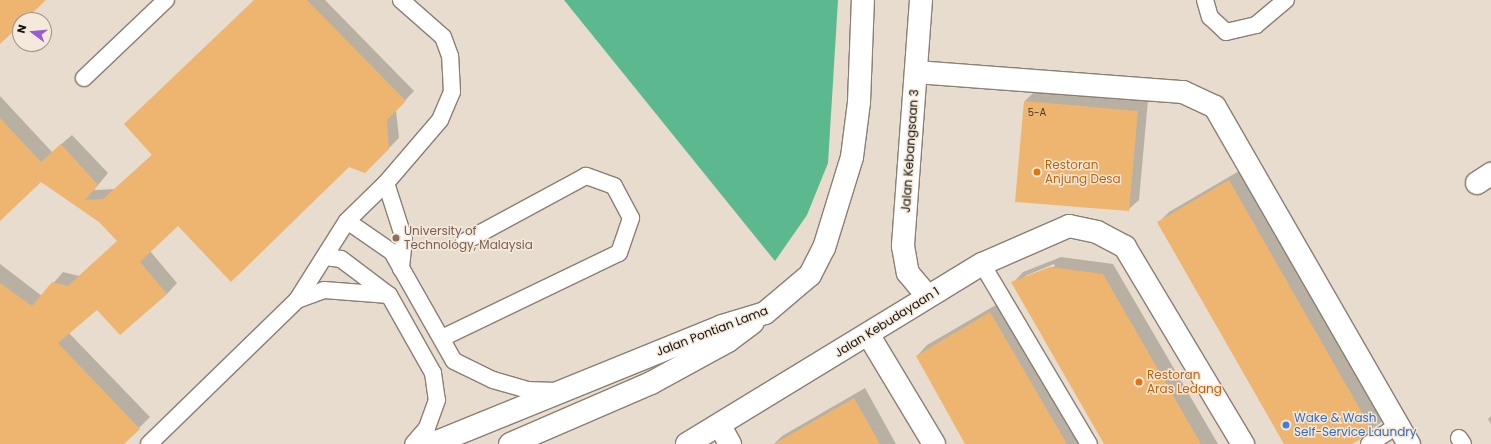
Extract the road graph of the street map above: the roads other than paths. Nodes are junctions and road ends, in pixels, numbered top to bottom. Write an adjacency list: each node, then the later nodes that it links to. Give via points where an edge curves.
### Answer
1 (166, 0): 8 (lane)
2 (402, 0): 9 (lane, via 443,36 450,56 452,92 440,120)
3 (863, 0): 18 (street, Jalan Pontian Lama, via 854,142 836,216 810,275)
4 (921, 0): 7 (street, Jalan Kebangsaan 3)
5 (1205, 0): 6 (lane, via 1210,18 1226,32 1256,25)
6 (1286, 0)
7 (916, 72): 16 (street, Jalan Kebangsaan 3, via 903,246 908,273); 22 (street, via 1184,92 1215,107)
8 (84, 78)
9 (386, 183): 10 (lane); 14 (lane, via 404,239)
10 (347, 221): 12 (lane); 14 (lane, via 392,252)
11 (464, 242): 20 (lane, via 586,176 614,186 630,218 619,253)
12 (325, 257): 15 (lane, via 341,259); 17 (lane)
13 (982, 264): 16 (street, Jalan Kebudayaan 1); 30 (lane); 31 (street, Jalan Kebudayaan 1, via 1069,226 1097,232 1125,246)
14 (401, 269): 20 (lane)
15 (389, 294): 17 (lane, via 324,290); 25 (lane, via 433,373 437,400 427,428)
16 (927, 296): 19 (street, Jalan Kebudayaan 1)
17 (297, 300): 24 (lane)
18 (765, 313): 21 (street, Jalan Pontian Lama, via 722,326); 27 (street, via 728,341 651,383)
19 (868, 334): 23 (street, Jalan Kebudayaan 1); 29 (street)
20 (442, 338): 21 (lane, via 454,361 493,380 527,390)
21 (560, 391): 26 (street, Jalan Pontian Lama)
22 (1400, 424): 32 (lane); 33 (street)
23 (725, 435): 28 (street, Jalan Kebudayaan 1)
24 (149, 444)
25 (413, 444)
26 (432, 444)
27 (510, 444)
28 (687, 444)
29 (934, 444)
30 (1089, 444)
31 (1243, 444)
32 (1369, 444)
33 (1409, 444)

